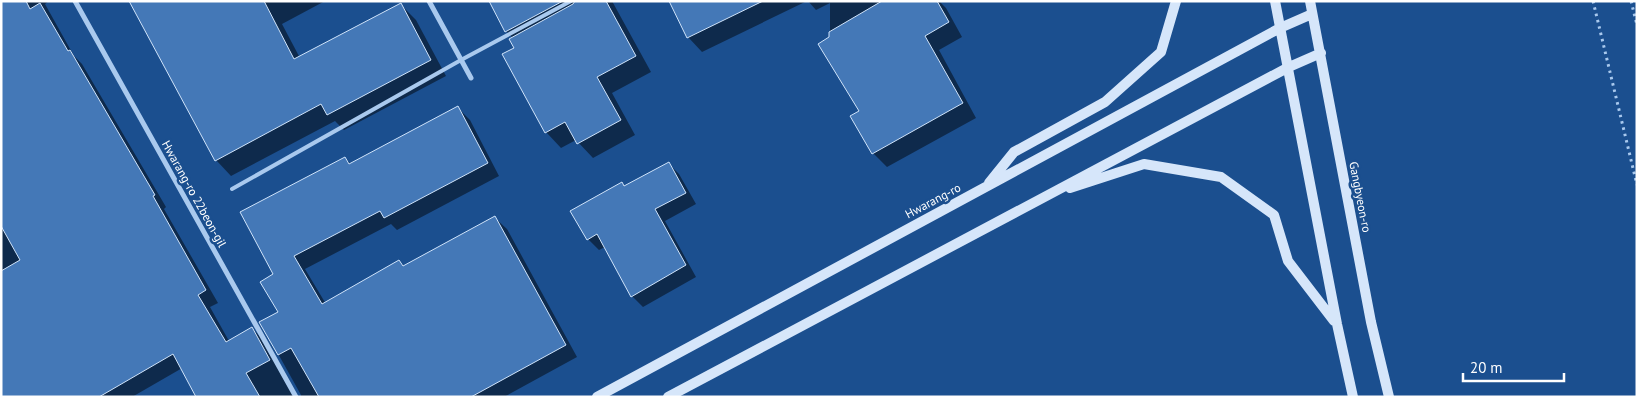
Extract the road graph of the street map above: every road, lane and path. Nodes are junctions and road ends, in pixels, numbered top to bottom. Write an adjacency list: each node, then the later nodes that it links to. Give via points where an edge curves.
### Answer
1 (75, 1): 21 (street, Hwarang-ro 22beon-gil)
2 (429, 1): 13 (street)
3 (571, 1): 13 (lane)
4 (1176, 1): 17 (street, via 1161,52 1104,102 1014,152)
5 (1275, 1): 11 (street)
6 (1310, 1): 9 (street, Gangbyeon-ro)
7 (1593, 1): 16 (path)
8 (1631, 1): 10 (path)
9 (1312, 14): 11 (street, Hwarang-ro); 12 (street, Gangbyeon-ro)
10 (1637, 25)
11 (1280, 28): 14 (street); 17 (street, Hwarang-ro)
12 (1321, 53): 14 (street); 25 (street, Gangbyeon-ro, via 1371,322)
13 (461, 60): 15 (street); 18 (lane)
14 (1289, 66): 19 (street); 20 (street)
15 (471, 78)
16 (1637, 185)
17 (987, 186): 22 (street, Hwarang-ro)
18 (232, 189)
19 (1043, 198): 20 (street, via 1144,164 1221,177 1274,215 1288,261); 23 (street)
20 (1336, 324): 24 (street)
21 (296, 397)
22 (597, 397)
23 (668, 397)
24 (1354, 397)
25 (1389, 397)

